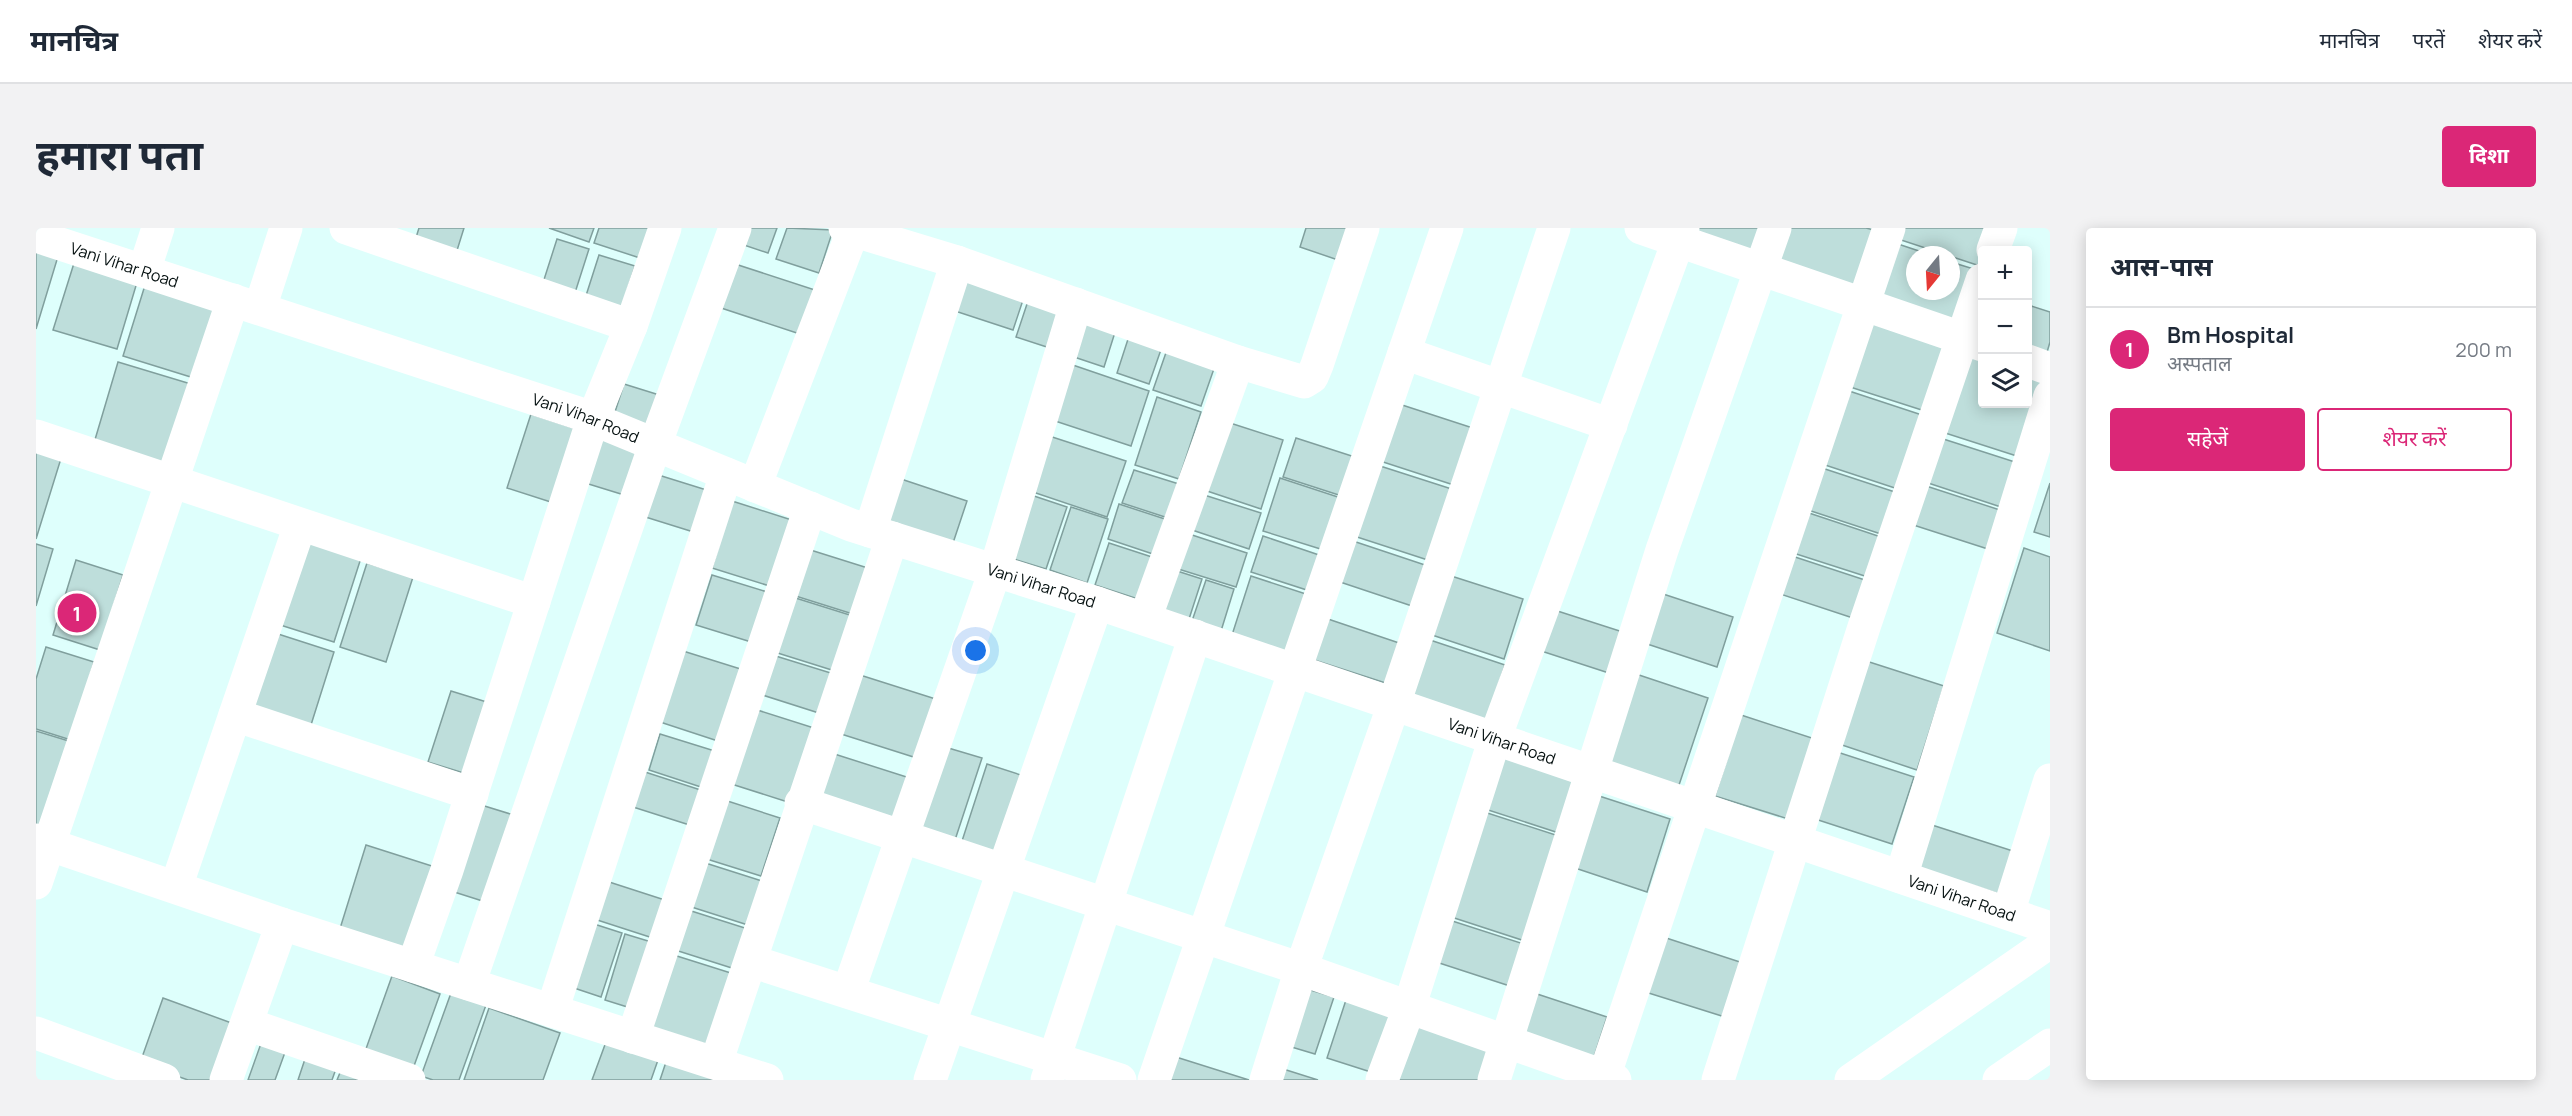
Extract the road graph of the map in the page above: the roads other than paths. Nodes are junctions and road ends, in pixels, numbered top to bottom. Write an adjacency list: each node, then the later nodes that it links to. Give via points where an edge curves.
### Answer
1 (159, 228): 18 (street)
2 (286, 228): 21 (street)
3 (346, 228): 24 (street)
4 (665, 228): 24 (street)
5 (735, 228): 35 (street)
6 (1363, 228): 27 (street, via 1312,377 1304,382 1293,381)
7 (1447, 228): 26 (street)
8 (1554, 228): 30 (street)
9 (1641, 228): 14 (street)
10 (1775, 228): 19 (street)
11 (1889, 228): 23 (street)
12 (2001, 228): 16 (street)
13 (849, 230): 17 (street); 36 (street)
14 (1681, 234): 19 (street); 33 (street)
15 (36, 236): 18 (street, Vani Vihar Road)
16 (1994, 246)
17 (957, 262): 22 (street); 40 (street)
18 (144, 270): 21 (street, Vani Vihar Road)
19 (1761, 270): 23 (street); 50 (street, via 1662,550)
20 (1979, 300): 25 (street)
21 (246, 304): 32 (street, Vani Vihar Road); 37 (street)
22 (1076, 304): 27 (street); 41 (street)
23 (1863, 304): 25 (street); 54 (street)
24 (631, 326): 32 (street)
25 (1972, 342): 56 (street, via 1864,627)
26 (1404, 353): 30 (street); 46 (street)
27 (1238, 362): 44 (street)
28 (2032, 362): 29 (street)
29 (2050, 369)
30 (1500, 387): 33 (street); 47 (street)
31 (2050, 396): 59 (street)
32 (593, 419): 35 (street, Vani Vihar Road); 42 (street)
33 (1611, 425): 49 (street)
34 (36, 436): 37 (street)
35 (655, 446): 36 (street, Vani Vihar Road); 71 (street)
36 (740, 480): 38 (street, Vani Vihar Road); 74 (street)
37 (172, 481): 39 (street); 57 (street)
38 (810, 508): 40 (street, Vani Vihar Road); 78 (street)
39 (300, 525): 42 (street); 48 (street)
40 (881, 535): 41 (street, Vani Vihar Road); 53 (street)
41 (995, 571): 43 (street, Vani Vihar Road); 55 (street)
42 (534, 602): 52 (street)
43 (1097, 603): 44 (street, Vani Vihar Road); 58 (street)
44 (1145, 619): 45 (street, Vani Vihar Road)
45 (1195, 636): 46 (street, Vani Vihar Road); 62 (street)
46 (1293, 670): 47 (street, Vani Vihar Road); 66 (street)
47 (1394, 704): 49 (street, Vani Vihar Road); 70 (street)
48 (235, 716): 52 (street); 61 (street)
49 (1495, 738): 50 (street, Vani Vihar Road); 73 (street)
50 (1590, 770): 54 (street, Vani Vihar Road); 79 (street)
51 (2050, 780): 63 (street)
52 (472, 794): 69 (street)
53 (801, 803): 55 (street); 68 (street)
54 (1695, 806): 56 (street, Vani Vihar Road); 83 (street)
55 (902, 837): 58 (street); 72 (street)
56 (1797, 840): 59 (street, Vani Vihar Road); 94 (street)
57 (42, 842): 60 (street); 61 (street)
58 (1004, 872): 62 (street); 76 (street)
59 (1901, 877): 63 (street, Vani Vihar Road)
60 (36, 883)
61 (176, 887): 64 (street)
62 (1104, 905): 66 (street); 82 (street)
63 (2008, 913): 65 (street, Vani Vihar Road)
64 (282, 924): 69 (street); 75 (street)
65 (2050, 928)
66 (1203, 938): 70 (street); 90 (street)
67 (2050, 942): 95 (street)
68 (751, 961): 72 (street); 81 (street)
69 (413, 966): 71 (street)
70 (1301, 969): 73 (street); 91 (street)
71 (468, 984): 74 (street)
72 (848, 992): 76 (street)
73 (1409, 1008): 79 (street); 92 (street)
74 (552, 1011): 78 (street)
75 (247, 1024): 85 (street); 86 (street)
76 (949, 1024): 82 (street); 88 (street)
77 (36, 1033): 84 (street)
78 (633, 1037): 81 (street)
79 (1506, 1042): 83 (street); 93 (street)
80 (2050, 1045): 96 (street)
81 (716, 1063): 87 (street)
82 (1050, 1069): 89 (street)
83 (1607, 1079)
84 (164, 1080)
85 (226, 1080)
86 (409, 1080)
87 (767, 1080)
88 (930, 1080)
89 (1120, 1080)
90 (1154, 1080)
91 (1266, 1080)
92 (1382, 1080)
93 (1494, 1080)
94 (1718, 1080)
95 (1851, 1080)
96 (1999, 1080)

